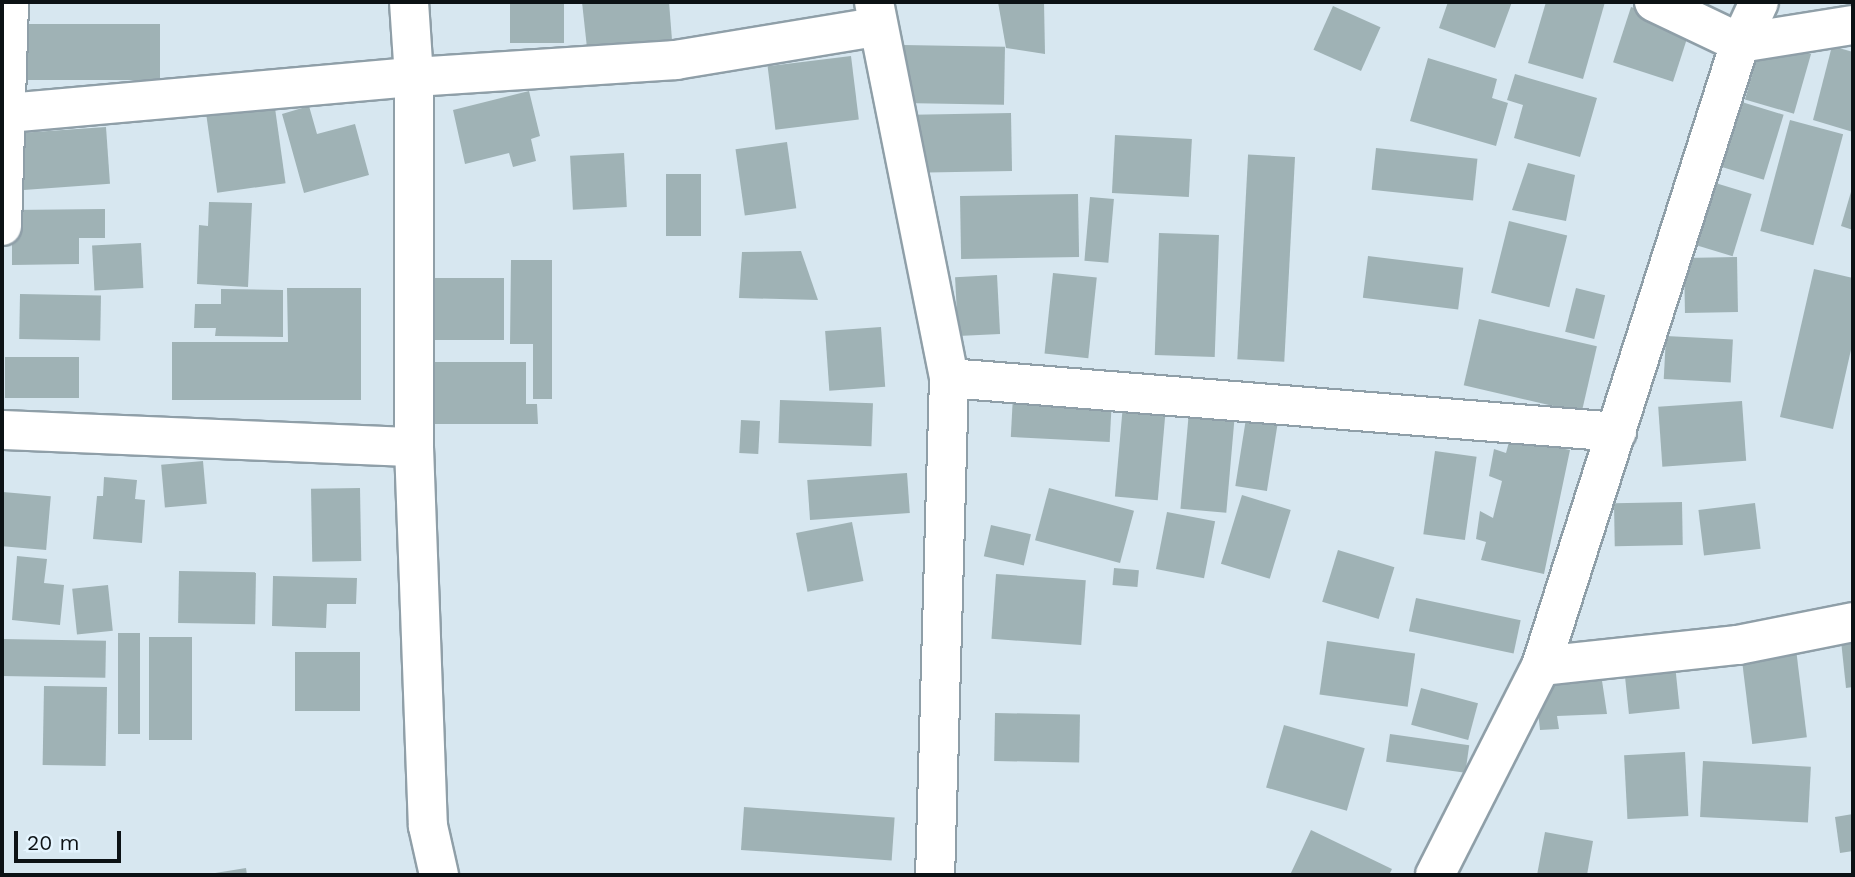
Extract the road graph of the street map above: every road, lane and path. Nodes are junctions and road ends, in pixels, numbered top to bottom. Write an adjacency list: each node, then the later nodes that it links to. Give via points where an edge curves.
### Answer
1 (9, 2): 9 (street)
2 (409, 2): 8 (street)
3 (1654, 2): 7 (street)
4 (1759, 2): 7 (street)
5 (875, 14): 8 (street, via 676,60); 11 (street)
6 (1853, 25): 7 (street)
7 (1741, 43): 13 (street)
8 (414, 77): 9 (street); 14 (street)
9 (8, 113): 10 (street)
10 (2, 226)
11 (949, 378): 13 (street); 18 (street)
12 (2, 430): 14 (street)
13 (1617, 432): 16 (street)
14 (414, 447): 17 (street, via 428,826)
15 (1853, 622): 16 (street, via 1738,645)
16 (1541, 666): 19 (street)
17 (439, 875)
18 (935, 875)
19 (1435, 875)

